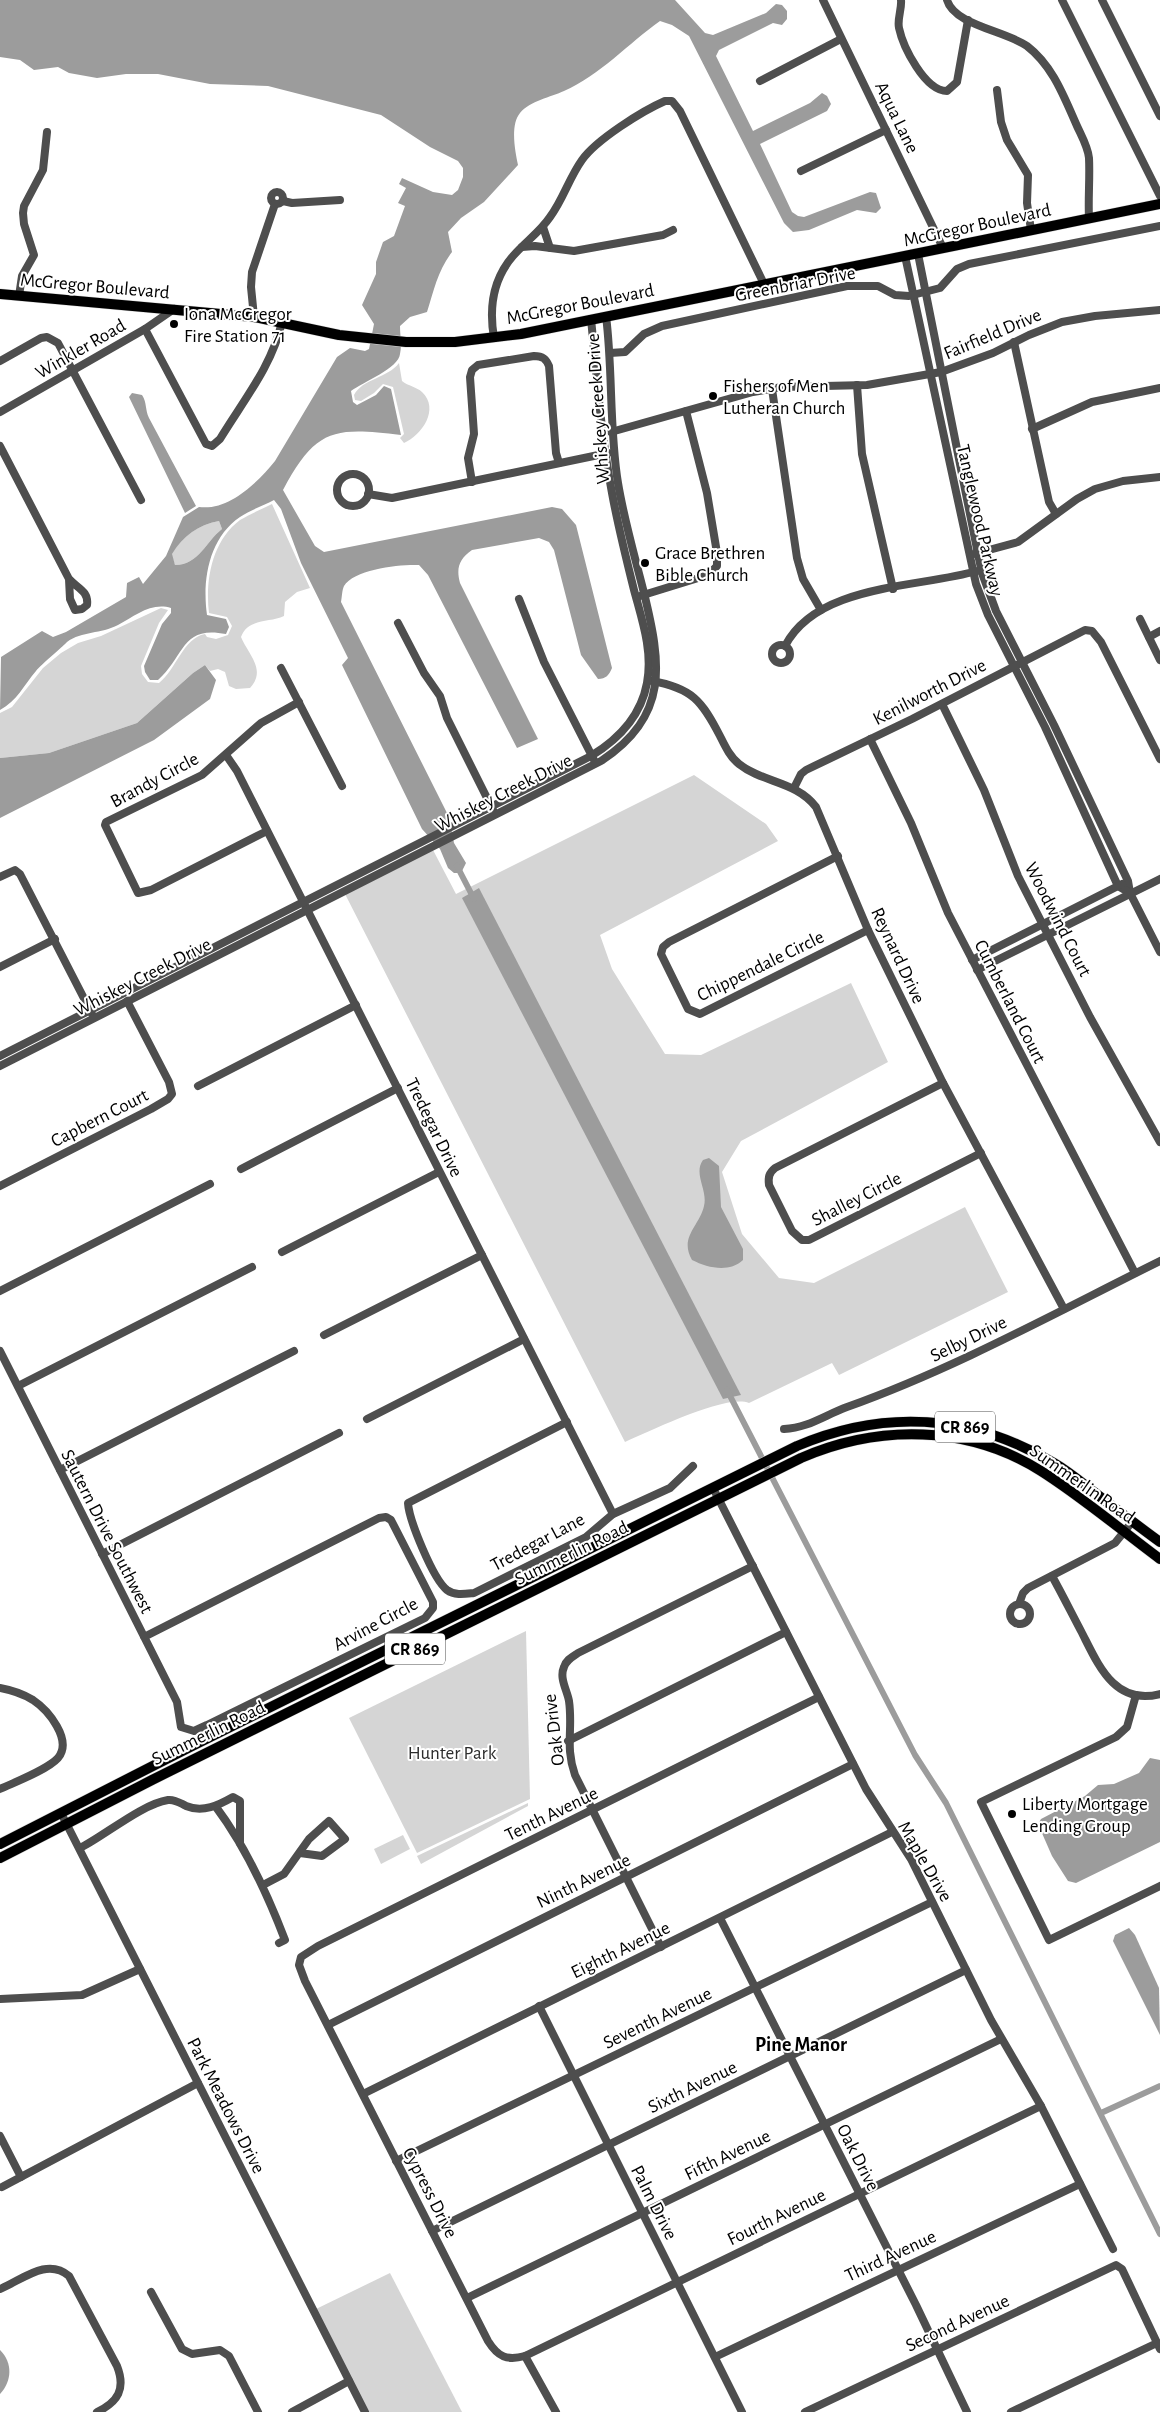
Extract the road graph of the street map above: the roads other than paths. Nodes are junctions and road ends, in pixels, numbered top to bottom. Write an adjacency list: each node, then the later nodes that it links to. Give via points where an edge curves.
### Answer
1 (822, 0): 7 (street, Aqua Lane)
2 (901, 0): 6 (street, via 899,27 917,68 936,88 947,91 953,88 960,75)
3 (947, 0): 6 (street, via 952,11)
4 (1062, 0): 14 (street)
5 (1102, 0): 10 (street)
6 (968, 20): 19 (street, via 1008,35 1026,46 1039,56 1054,76 1089,156)
7 (841, 39): 8 (street); 11 (street, Aqua Lane)
8 (760, 81)
9 (997, 90): 23 (street, via 1007,140 1028,175 1027,203)
10 (1160, 116)
11 (886, 130): 13 (street); 26 (street, Aqua Lane)
12 (47, 132): 33 (street, via 42,170 24,206 23,214 34,255 22,276)
13 (800, 171)
14 (1160, 196)
15 (340, 200): 16 (street)
16 (283, 201): 17 (street); 17 (street, via 282,194 275,192 271,197)
17 (275, 204): 37 (street, via 252,272)
18 (1160, 204): 19 (main road, McGregor Boulevard)
19 (1089, 219): 23 (main road, McGregor Boulevard)
20 (1160, 226): 30 (street, Greenbriar Drive, via 969,264 958,269 940,288)
21 (543, 227): 24 (street); 25 (street); 29 (street, via 592,149 654,107 672,101 680,111)
22 (673, 230): 25 (street, via 663,235 574,251)
23 (1031, 230): 26 (main road, McGregor Boulevard)
24 (522, 247): 25 (street); 41 (street, via 503,269 496,287 491,311)
25 (550, 248)
26 (943, 248): 27 (main road, McGregor Boulevard)
27 (918, 254): 28 (main road, McGregor Boulevard); 30 (street, Tanglewood Parkway)
28 (906, 256): 29 (main road, McGregor Boulevard); 32 (street, Tanglewood Parkway)
29 (764, 284): 36 (main road, McGregor Boulevard)
30 (925, 292): 32 (street, Greenbriar Drive); 46 (street, Tanglewood Parkway)
31 (0, 294): 33 (main road, McGregor Boulevard)
32 (915, 294): 43 (street, Greenbriar Drive, via 895,295 878,286 847,286 662,326 644,334 631,349); 47 (street, Tanglewood Parkway)
33 (19, 296): 34 (main road, McGregor Boulevard)
34 (174, 309): 37 (main road, McGregor Boulevard); 40 (street, Winkler Road)
35 (1160, 310): 42 (street, Fairfield Drive, via 1082,318 1048,326)
36 (606, 316): 38 (main road, McGregor Boulevard); 43 (street, Whiskey Creek Drive)
37 (254, 317): 39 (main road, McGregor Boulevard)
38 (591, 319): 41 (main road, McGregor Boulevard); 55 (street, Whiskey Creek Drive)
39 (282, 322): 40 (street, via 263,371 220,439 212,446 206,444); 41 (main road, McGregor Boulevard, via 364,339 455,342)
40 (145, 329): 45 (street, Winkler Road)
41 (494, 338)
42 (1014, 342): 46 (street, Fairfield Drive); 53 (street)
43 (610, 353): 54 (street, Whiskey Creek Drive)
44 (0, 361): 45 (street, via 46,337 58,343)
45 (73, 371): 52 (street, Winkler Road); 63 (street)
46 (941, 372): 47 (street, Fairfield Drive); 65 (street, Tanglewood Parkway)
47 (931, 374): 48 (street, Fairfield Drive, via 881,384); 66 (street, Tanglewood Parkway)
48 (857, 385): 49 (street, Fairfield Drive); 70 (street, via 862,454)
49 (772, 388): 51 (street, Fairfield Drive); 73 (street, via 797,558 809,591)
50 (1160, 388): 53 (street, via 1092,402)
51 (686, 411): 54 (street, Fairfield Drive); 71 (street, via 707,493 717,566 708,575)
52 (0, 412)
53 (1032, 429): 64 (street, via 1049,502)
54 (614, 431): 55 (street, Fairfield Drive); 57 (street, Whiskey Creek Drive)
55 (602, 433): 58 (street, Whiskey Creek Drive)
56 (0, 446): 69 (street)
57 (615, 452): 58 (street); 71 (street, Whiskey Creek Drive)
58 (605, 454): 59 (street); 71 (street, Whiskey Creek Drive, via 617,518)
59 (559, 463): 61 (street); 61 (street, via 547,360 534,356 478,364 470,377 474,434 468,465)
60 (1160, 477): 64 (street, via 1123,481 1095,489)
61 (472, 482): 62 (street, via 392,498)
62 (368, 494): 62 (street, via 369,487 361,475 348,474 338,483 338,497 350,506 363,503)
63 (141, 500)
64 (1056, 514): 65 (street, via 1018,542)
65 (978, 554): 66 (street); 67 (street, Tanglewood Parkway)
66 (969, 556): 68 (street, Tanglewood Parkway)
67 (981, 570): 68 (street); 80 (street, Tanglewood Parkway, via 997,612)
68 (973, 572): 70 (street); 81 (street, Tanglewood Parkway, via 980,596)
69 (69, 580)
70 (893, 589): 73 (street, via 843,600)
71 (640, 596): 83 (street, Whiskey Creek Drive, via 648,651); 84 (street, Whiskey Creek Drive, via 657,650)
72 (519, 599): 92 (street, via 544,662)
73 (821, 610): 78 (street, via 797,628)
74 (1140, 619): 77 (street)
75 (398, 623): 96 (street, via 440,696 447,718)
76 (1160, 632): 77 (street)
77 (1149, 637): 79 (street)
78 (785, 646)
79 (1160, 660)
80 (1022, 661): 81 (street, Kenilworth Drive); 87 (street, Tanglewood Parkway); 91 (street, Kenilworth Drive, via 1086,630 1092,631 1101,642)
81 (1013, 665): 86 (street, Kenilworth Drive); 89 (street, Tanglewood Parkway)
82 (282, 668): 85 (street)
83 (648, 680): 84 (street, Reynard Drive); 92 (street, Whiskey Creek Drive, via 636,713 625,730)
84 (656, 682): 92 (street, Whiskey Creek Drive, via 646,713 634,732 613,753); 94 (street, Reynard Drive, via 680,688 699,700 738,764)
85 (299, 702): 90 (street, Brandy Circle, via 261,723); 93 (street)
86 (942, 704): 88 (street, Kenilworth Drive); 108 (street, Woodwind Court, via 970,761 1004,846)
87 (1059, 735): 89 (street); 95 (street, Tanglewood Parkway)
88 (870, 739): 94 (street, Kenilworth Drive, via 806,770); 113 (street, Cumberland Court, via 899,796 934,884)
89 (1050, 739): 97 (street, Tanglewood Parkway)
90 (226, 755): 98 (street, Tredegar Drive); 98 (street, Brandy Circle, via 202,775 106,822 105,828 135,888 138,893 151,890)
91 (1160, 759)
92 (593, 760): 96 (street, Whiskey Creek Drive)
93 (342, 786)
94 (794, 788): 100 (street, Reynard Drive, via 816,807)
95 (1092, 809): 97 (street); 103 (street, Tanglewood Parkway)
96 (493, 810): 99 (street, Whiskey Creek Drive)
97 (1083, 813): 104 (street, Tanglewood Parkway)
98 (267, 831): 106 (street, Tredegar Drive)
99 (429, 843): 106 (street, Whiskey Creek Drive); 107 (street, Whiskey Creek Drive)
100 (838, 856): 109 (street, Reynard Drive); 109 (street, Chippendale Circle, via 669,942 663,947 662,954 688,1009 700,1014)
101 (0, 877): 111 (street, via 16,870)
102 (1160, 879): 105 (street)
103 (1128, 881): 104 (street); 105 (street, Tanglewood Parkway)
104 (1118, 886): 105 (street); 108 (street)
105 (1130, 893): 110 (street); 112 (street, Tanglewood Parkway)
106 (304, 902): 107 (street, Tredegar Drive); 118 (street, Whiskey Creek Drive)
107 (308, 910): 116 (street, Whiskey Creek Drive); 117 (street, Tredegar Drive)
108 (1043, 924): 110 (street, Woodwind Court); 113 (street)
109 (868, 930): 121 (street, Reynard Drive)
110 (1048, 934): 115 (street); 124 (street, Woodwind Court)
111 (54, 939): 114 (street); 118 (street)
112 (1160, 952)
113 (972, 960): 115 (street, Cumberland Court)
114 (0, 967)
115 (977, 970): 134 (street, Cumberland Court)
116 (128, 1001): 118 (street, Whiskey Creek Drive); 129 (street, Capbern Court, via 172,1094 152,1108)
117 (356, 1005): 122 (street); 123 (street, Tredegar Drive)
118 (92, 1014): 119 (street, Whiskey Creek Drive); 120 (street, Whiskey Creek Drive)
119 (0, 1056)
120 (0, 1066)
121 (943, 1083): 125 (street, Reynard Drive); 125 (street, Shalley Circle, via 770,1172 769,1185 792,1231 802,1240 809,1240)
122 (198, 1086)
123 (398, 1088): 126 (street); 127 (street, Tredegar Drive)
124 (1160, 1142)
125 (981, 1153): 136 (street, Reynard Drive)
126 (241, 1168)
127 (439, 1172): 130 (street); 131 (street, Tredegar Drive)
128 (210, 1184): 135 (street)
129 (0, 1186)
130 (282, 1252)
131 (482, 1256): 137 (street); 138 (street, Tredegar Drive)
132 (1160, 1261): 134 (street, Selby Drive)
133 (252, 1267): 141 (street)
134 (1135, 1273): 136 (street, Selby Drive)
135 (0, 1291)
136 (1064, 1309): 144 (street, Selby Drive, via 918,1380 804,1427)
137 (324, 1336)
138 (524, 1339): 142 (street); 143 (street, Tredegar Drive)
139 (0, 1351): 141 (street, Sautern Drive Southwest)
140 (294, 1351): 147 (street)
141 (18, 1386): 147 (street, Sautern Drive Southwest)
142 (367, 1419)
143 (567, 1422): 150 (street, Tredegar Drive); 150 (street, Tredegar Lane, via 408,1503 411,1524 439,1579 448,1590 460,1595 474,1593 586,1537)
144 (784, 1429)
145 (340, 1433): 154 (street)
146 (693, 1466): 150 (street, Tredegar Lane, via 670,1488)
147 (60, 1470): 154 (street, Sautern Drive Southwest)
148 (713, 1488): 149 (street, Maple Drive); 151 (main road, Summerlin Road / CR 869, via 818,1437 867,1424 917,1421 950,1424 1000,1437 1055,1463); 171 (main road, Summerlin Road / CR 869)
149 (718, 1499): 152 (main road, Summerlin Road / CR 869, via 831,1446 864,1437 914,1433 963,1439 1033,1466); 156 (street, Maple Drive); 172 (main road, Summerlin Road / CR 869)
150 (614, 1514)
151 (1132, 1522): 152 (street); 153 (main road, Summerlin Road / CR 869)
152 (1124, 1533): 155 (main road, Summerlin Road / CR 869); 157 (street, via 1115,1543)
153 (1160, 1542)
154 (102, 1554): 160 (street, Sautern Drive Southwest)
155 (1160, 1559)
156 (753, 1566): 159 (street, Maple Drive); 166 (street, Oak Drive, via 567,1661 563,1680 570,1712)
157 (1052, 1576): 158 (street, via 1028,1588); 163 (street, via 1103,1674 1118,1688)
158 (1019, 1604)
159 (786, 1632): 164 (street, Maple Drive); 166 (street)
160 (144, 1637): 165 (street, Sautern Drive Southwest, via 177,1702); 165 (street, Arvine Circle, via 386,1517 391,1520 432,1602 433,1608 425,1618 212,1723 194,1730)
161 (0, 1688): 168 (street, via 39,1705 53,1721 63,1746 52,1763)
162 (1160, 1694): 163 (street)
163 (1136, 1695): 181 (street, via 1127,1727 1116,1738 981,1802 1049,1940)
164 (820, 1698): 167 (street, Maple Drive); 170 (street, Tenth Avenue)
165 (181, 1727)
166 (568, 1741): 170 (street, Oak Drive, via 570,1761)
167 (853, 1764): 173 (street, Maple Drive); 179 (street, Ninth Avenue)
168 (0, 1789)
169 (216, 1807): 174 (street); 174 (street, via 234,1797 240,1802); 176 (street, via 196,1808 176,1801 163,1802 121,1822)
170 (592, 1811): 179 (street, Oak Drive); 186 (street, Tenth Avenue, via 318,1946)
171 (61, 1813): 172 (street, Park Meadows Drive); 175 (main road, Summerlin Road / CR 869)
172 (67, 1823): 176 (street, Park Meadows Drive); 178 (main road, Summerlin Road / CR 869)
173 (892, 1832): 182 (street, Maple Drive, via 911,1859); 183 (street, Eighth Avenue)
174 (240, 1843): 180 (street)
175 (0, 1844)
176 (80, 1848): 187 (street, Park Meadows Drive)
177 (300, 1853): 177 (street, via 309,1839 329,1821 345,1839 322,1856); 180 (street, via 284,1874)
178 (0, 1858)
179 (626, 1877): 185 (street, Oak Drive); 192 (street, Ninth Avenue)
180 (263, 1885): 184 (street, via 285,1940)
181 (1160, 1886)
182 (932, 1902): 188 (street, Maple Drive); 189 (street, Seventh Avenue)
183 (720, 1918): 185 (street, Eighth Avenue); 189 (street, Oak Drive)
184 (279, 1943)
185 (661, 1947): 191 (street, Eighth Avenue)
186 (300, 1959): 192 (street, Cypress Drive, via 300,1969)
187 (140, 1969): 190 (street, via 82,1995); 196 (street, Park Meadows Drive)
188 (966, 1970): 193 (street, Maple Drive); 194 (street, Sixth Avenue)
189 (755, 1987): 194 (street, Oak Drive); 195 (street, Seventh Avenue)
190 (0, 1999)
191 (539, 2006): 195 (street, Palm Drive); 197 (street, Eighth Avenue)
192 (328, 2025): 197 (street, Cypress Drive)
193 (1001, 2039): 198 (street, Maple Drive); 199 (street, Fifth Avenue)
194 (790, 2057): 199 (street, Oak Drive); 201 (street, Sixth Avenue)
195 (574, 2076): 201 (street, Palm Drive); 202 (street, Seventh Avenue)
196 (198, 2084): 203 (street); 219 (street, Park Meadows Drive)
197 (363, 2094): 202 (street, Cypress Drive)
198 (1041, 2106): 204 (street, Maple Drive); 206 (street, Fourth Avenue)
199 (824, 2125): 206 (street, Oak Drive); 207 (street, Fifth Avenue)
200 (0, 2136): 203 (street)
201 (609, 2145): 207 (street, Palm Drive); 208 (street, Sixth Avenue)
202 (396, 2161): 208 (street, Cypress Drive)
203 (21, 2177): 205 (street)
204 (1080, 2184): 209 (street, Maple Drive); 210 (street, Third Avenue)
205 (2, 2187)
206 (859, 2194): 210 (street, Oak Drive); 211 (street, Fourth Avenue)
207 (643, 2213): 211 (street, Palm Drive); 214 (street, Fifth Avenue)
208 (432, 2231): 214 (street, Cypress Drive)
209 (1113, 2249)
210 (898, 2270): 216 (street, Oak Drive); 218 (street, Third Avenue)
211 (677, 2282): 217 (street, Fourth Avenue); 218 (street, Palm Drive)
212 (0, 2289): 220 (street, via 43,2269 57,2268 69,2276 122,2380 116,2400)
213 (151, 2292): 221 (street, via 182,2349 192,2354 220,2350 229,2356)
214 (466, 2298): 217 (street, Cypress Drive, via 497,2353 511,2359)
215 (1159, 2346): 216 (street, Second Avenue, via 1123,2271 1116,2265); 228 (street)
216 (937, 2349): 226 (street, Second Avenue); 227 (street, Oak Drive)
217 (525, 2356): 224 (street)
218 (715, 2356): 225 (street, Palm Drive)
219 (349, 2381): 222 (street); 223 (street, Park Meadows Drive)
220 (97, 2412)
221 (258, 2412)
222 (292, 2412)
223 (365, 2412)
224 (556, 2412)
225 (742, 2412)
226 (805, 2412)
227 (967, 2412)
228 (1011, 2412)

